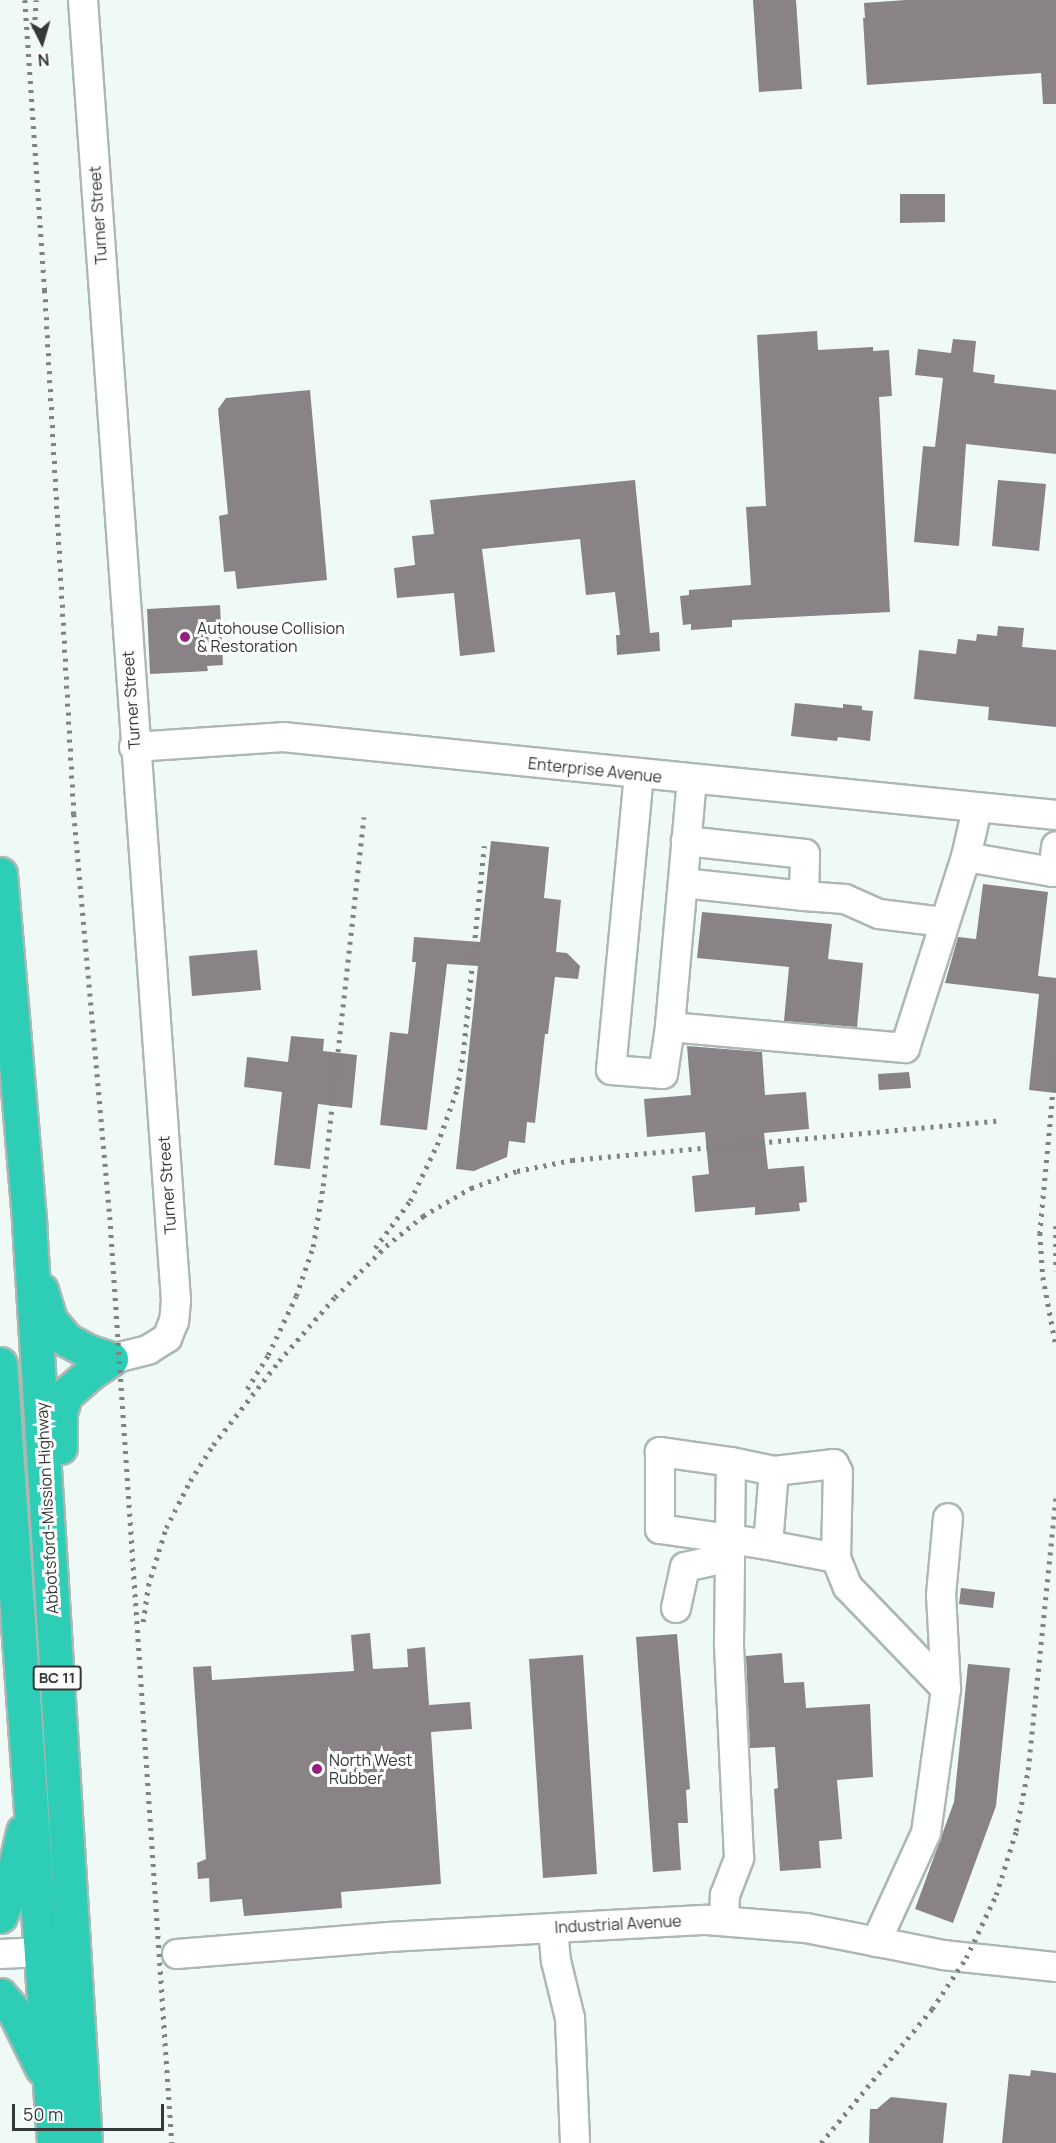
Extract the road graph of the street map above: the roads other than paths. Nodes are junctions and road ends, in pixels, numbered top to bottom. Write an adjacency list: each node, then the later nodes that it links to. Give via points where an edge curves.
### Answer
1 (83, 0): 2 (street, Turner Street)
2 (134, 747): 3 (street, Enterprise Avenue, via 283,737); 16 (street, Turner Street, via 176,1300 167,1338 148,1350)
3 (639, 774): 4 (street, Enterprise Avenue); 14 (street, via 611,1070 663,1074)
4 (692, 779): 5 (street, Enterprise Avenue); 7 (street)
5 (977, 809): 6 (street, Enterprise Avenue); 9 (street)
6 (1056, 815)
7 (686, 841): 11 (street); 12 (street, via 805,854)
8 (1056, 846): 9 (street, via 1053,872)
9 (966, 857): 13 (street)
10 (0, 874): 15 (highway, Abbotsford-Mission Highway / BC 11)
11 (683, 883): 12 (street); 14 (street)
12 (804, 896): 13 (street, via 845,899 879,914)
13 (943, 922): 14 (street, via 905,1048)
14 (670, 1027)
15 (29, 1222): 16 (highway, via 50,1320 67,1340); 27 (highway, Abbotsford-Mission Highway / BC 11)
16 (111, 1359): 27 (highway, via 65,1395 60,1413 77,1712 76,1766)
17 (0, 1365): 26 (highway, BC 11)
18 (730, 1462): 19 (street); 22 (street); 22 (street, via 660,1452 660,1529)
19 (774, 1471): 21 (street); 23 (street, via 834,1464 838,1472)
20 (948, 1518): 25 (street, via 941,1595)
21 (768, 1545): 22 (street); 23 (street)
22 (730, 1548): 24 (street, via 685,1567); 29 (street, via 729,1643 739,1858 725,1895)
23 (836, 1558): 25 (street, via 848,1587)
24 (676, 1608)
25 (946, 1689): 31 (street, via 926,1833)
26 (30, 1798): 28 (highway, via 9,1894); 32 (highway, BC 11)
27 (64, 1806): 36 (highway, Abbotsford-Mission Highway / BC 11)
28 (0, 1916)
29 (724, 1920): 30 (street, Industrial Avenue); 31 (street, Industrial Avenue, via 806,1928)
30 (553, 1928): 34 (street, Industrial Avenue); 41 (street, via 556,1961 570,2018)
31 (876, 1942): 35 (street, Industrial Avenue, via 966,1958)
32 (41, 1952): 33 (street); 36 (highway, via 65,1970); 38 (highway, BC 11)
33 (0, 1954)
34 (177, 1954)
35 (1056, 1967)
36 (75, 1992): 40 (highway, Abbotsford-Mission Highway / BC 11)
37 (0, 1995): 38 (highway, via 26,2031)
38 (50, 2085): 39 (highway, BC 11)
39 (54, 2143)
40 (86, 2143)
41 (575, 2143)

